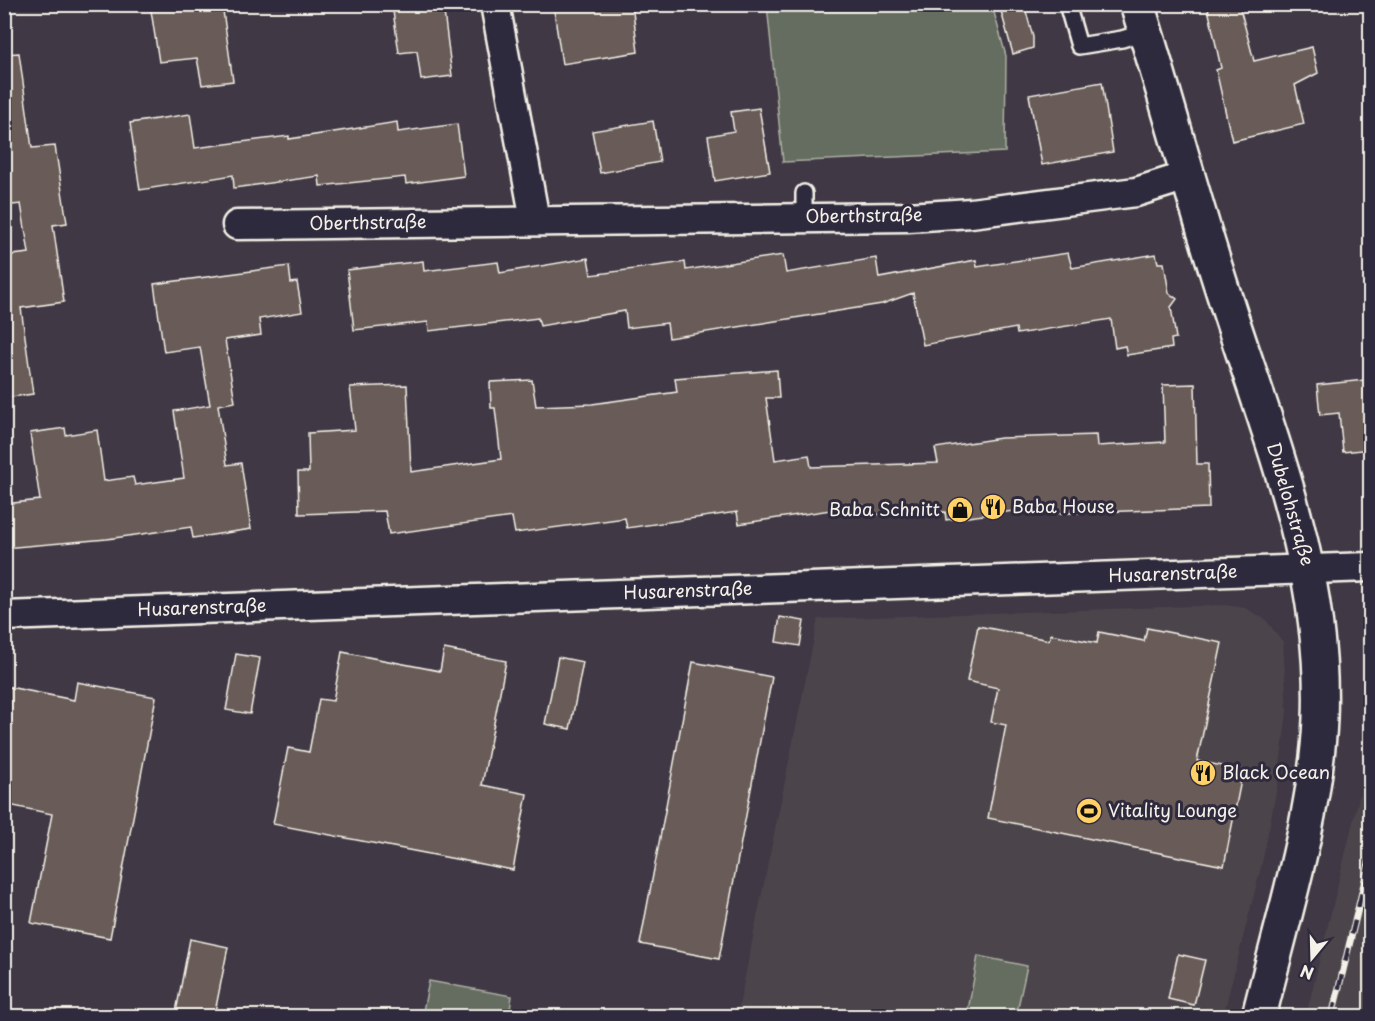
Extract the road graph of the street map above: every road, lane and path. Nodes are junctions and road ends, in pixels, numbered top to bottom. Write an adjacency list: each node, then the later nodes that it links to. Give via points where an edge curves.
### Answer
1 (495, 4): 5 (street)
2 (1066, 4): 3 (lane, via 1079,46 1122,39)
3 (1141, 18): 4 (main road, Dubelohstraße)
4 (1190, 175): 5 (street, Oberthstraße, via 1136,192 971,213 908,217 804,205); 8 (main road, Dubelohstraße)
5 (535, 220): 6 (street, Oberthstraße)
6 (237, 225)
7 (1371, 567): 8 (street, Husarenstraße)
8 (1309, 568): 9 (street, Husarenstraße); 10 (main road, Dubelohstraße, via 1320,718 1312,799)
9 (4, 616)
10 (1259, 1017)

